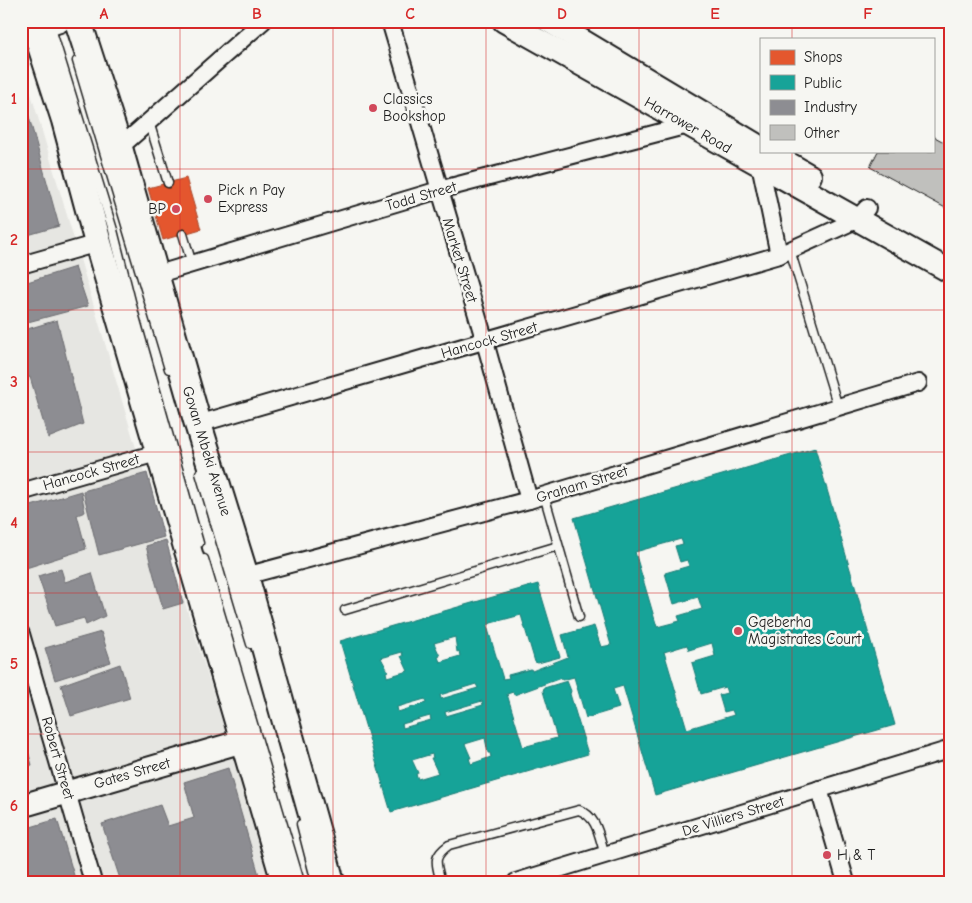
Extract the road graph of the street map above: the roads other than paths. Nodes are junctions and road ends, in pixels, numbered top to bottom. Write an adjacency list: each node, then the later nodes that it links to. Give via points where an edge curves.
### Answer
1 (264, 21): 7 (street)
2 (390, 21): 14 (street, Market Street)
3 (504, 21): 8 (main road, Harrower Road)
4 (549, 21): 10 (main road, Harrower Road)
5 (51, 25): 9 (main road, Govan Mbeki Avenue); 17 (main road, via 65,120); 48 (lane, via 113,230 198,540)
6 (74, 49): 24 (lane)
7 (149, 122): 9 (street); 13 (lane)
8 (688, 125): 11 (main road, Harrower Road); 14 (street, Todd Street)
9 (119, 148): 22 (main road, Govan Mbeki Avenue)
10 (760, 151)
11 (760, 152)
12 (761, 152): 15 (main road, Harrower Road); 18 (street)
13 (168, 183)
14 (439, 190): 20 (street, Todd Street); 23 (street, Market Street)
15 (862, 214): 18 (street, Hancock Street); 19 (main road, Harrower Road)
16 (183, 234): 20 (lane)
17 (98, 242): 21 (street); 28 (main road)
18 (785, 252): 23 (street, Hancock Street); 26 (lane)
19 (950, 260)
20 (192, 264): 22 (street, Todd Street)
21 (21, 265)
22 (156, 276): 27 (main road, Govan Mbeki Avenue)
23 (485, 342): 27 (street, Hancock Street); 31 (street, Market Street)
24 (172, 382)
25 (918, 383): 26 (street, Graham Street)
26 (838, 407): 31 (street, Graham Street)
27 (198, 424): 33 (main road, Govan Mbeki Avenue)
28 (160, 452): 30 (street, Hancock Street); 38 (main road)
29 (198, 468): 37 (lane)
30 (21, 492)
31 (536, 498): 32 (lane); 33 (street, Graham Street)
32 (558, 546): 34 (lane); 35 (lane)
33 (245, 576): 50 (main road, Govan Mbeki Avenue)
34 (345, 610)
35 (579, 616)
36 (21, 634): 41 (street, Robert Street)
37 (252, 648)
38 (243, 741): 41 (main road, Gates Street); 47 (main road)
39 (951, 749): 40 (street, De Villiers Street)
40 (819, 789): 44 (street, De Villiers Street); 53 (street)
41 (68, 792): 42 (main road, Gates Street); 46 (street, Robert Street)
42 (21, 806)
43 (300, 818): 49 (lane)
44 (605, 855): 45 (street, De Villiers Street); 51 (lane, via 594,820 579,810 449,845 439,852 436,862)
45 (564, 875): 52 (street, De Villiers Street)
46 (93, 882)
47 (285, 882)
48 (300, 882)
49 (316, 882)
50 (331, 882)
51 (441, 882)
52 (516, 882)
53 (846, 882)

